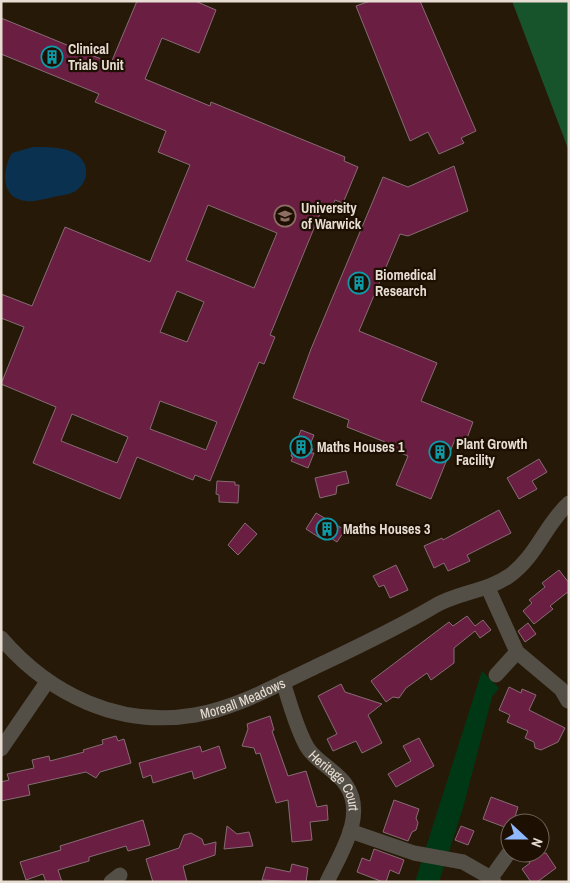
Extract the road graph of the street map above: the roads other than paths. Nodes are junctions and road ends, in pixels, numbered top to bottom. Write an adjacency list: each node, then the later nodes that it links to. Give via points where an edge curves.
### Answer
1 (569, 503): 2 (street, Moreall Meadows, via 548,526 524,563 510,576)
2 (488, 588): 4 (street); 7 (street, Moreall Meadows, via 442,601 406,623)
3 (1, 638): 6 (street, Moreall Meadows)
4 (518, 652): 5 (street); 8 (street, via 561,689)
5 (496, 675)
6 (47, 682): 7 (street, Moreall Meadows, via 93,706 151,717 196,714 223,708); 9 (street)
7 (282, 682): 10 (street, Heritage Court, via 308,748 346,785 354,814)
8 (568, 701)
9 (1, 750)
10 (350, 831): 12 (street, via 414,853 463,862); 13 (street, Heritage Court)
11 (502, 863): 12 (street)
12 (492, 880)
13 (327, 882)

